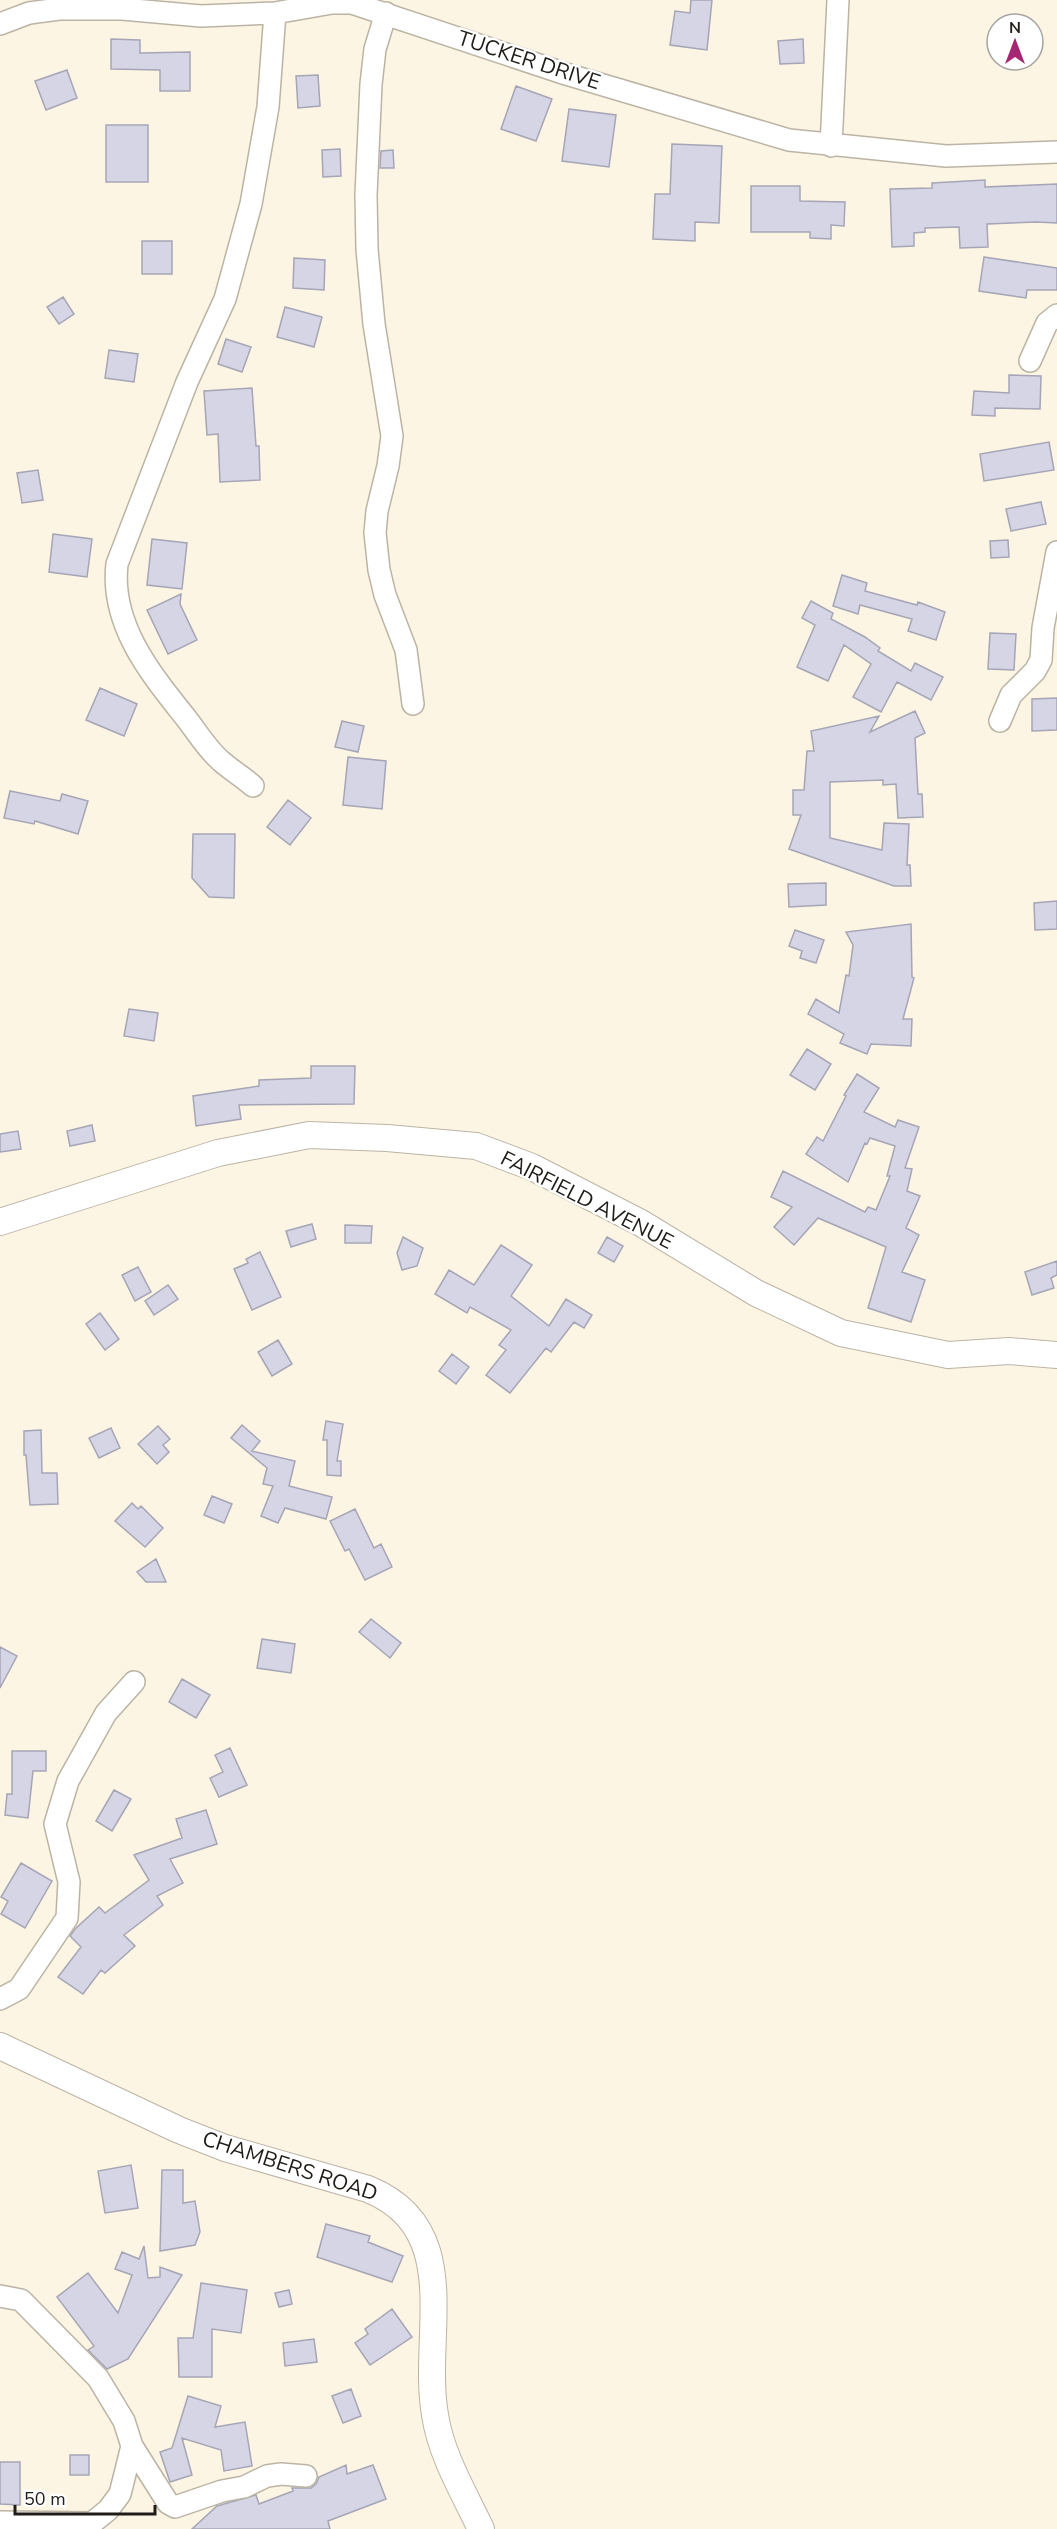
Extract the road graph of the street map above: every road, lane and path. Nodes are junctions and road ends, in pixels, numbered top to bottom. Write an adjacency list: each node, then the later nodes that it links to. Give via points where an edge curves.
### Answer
1 (838, 0): 6 (street)
2 (200, 8): 4 (street, TUCKER DRIVE); 5 (street, TUCKER DRIVE, via 59,9)
3 (386, 13): 4 (street, TUCKER DRIVE, via 352,3 332,3); 6 (street, TUCKER DRIVE, via 567,74 778,137); 11 (street, via 375,49 371,84 366,195 374,324 392,436 375,533 385,595 406,650)
4 (275, 14): 13 (street, via 268,107 251,204 225,299 187,382 116,575 117,597 127,631 156,681 219,759)
5 (0, 24)
6 (831, 146): 7 (street, TUCKER DRIVE, via 946,156)
7 (1057, 152)
8 (1057, 315): 9 (street, via 1047,323)
9 (1030, 362)
10 (1057, 552): 12 (street, via 1041,660 1011,695)
11 (413, 704)
12 (1000, 721)
13 (253, 786)
14 (0, 1222): 15 (street, FAIRFIELD AVENUE, via 218,1153 309,1135 476,1146 532,1167 641,1223 756,1293 841,1333 948,1355)
15 (1057, 1355)
16 (134, 1682): 17 (street, via 106,1713 68,1781 55,1824 69,1882 67,1918 19,1989)
17 (0, 1999)
18 (0, 2046): 24 (street, CHAMBERS ROAD, via 225,2148 388,2197 410,2218 426,2243 434,2272 431,2369 435,2417 452,2468)
19 (0, 2296): 20 (street, via 21,2300 98,2378 124,2421)
20 (132, 2446): 21 (street, via 168,2503 175,2507 244,2487 267,2476); 23 (street, via 120,2494)
21 (306, 2476)
22 (0, 2522): 23 (street)
23 (93, 2526)
24 (481, 2529)

